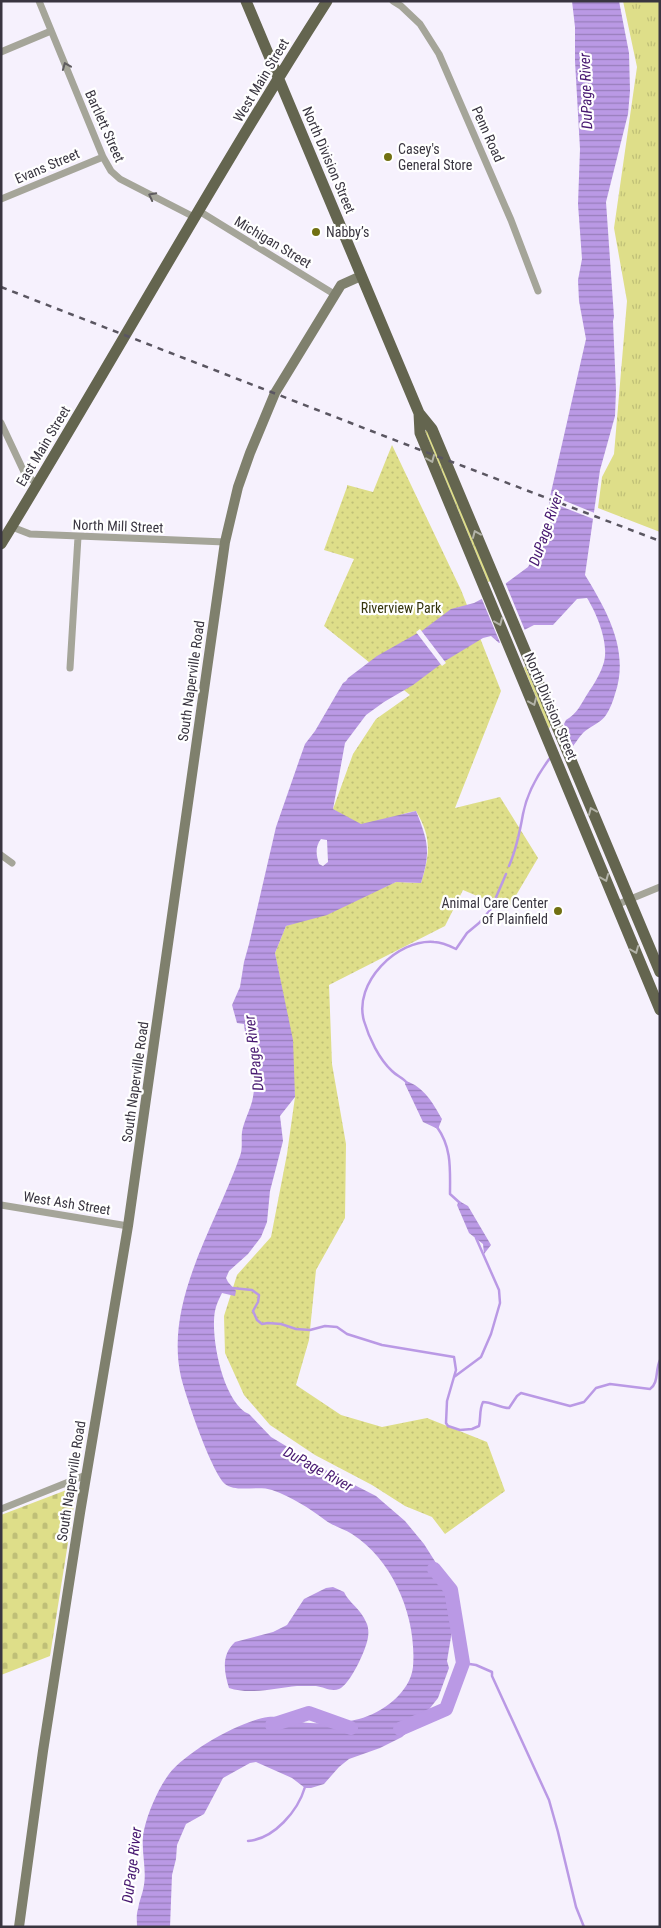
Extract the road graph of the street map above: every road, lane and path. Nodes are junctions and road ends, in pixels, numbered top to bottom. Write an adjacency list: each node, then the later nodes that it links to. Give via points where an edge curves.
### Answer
1 (39, 1): 5 (street, Bartlett Street)
2 (246, 1): 7 (main road, North Division Street)
3 (327, 1): 7 (main road, West Main Street)
4 (393, 1): 12 (street, Penn Road, via 420,24 439,54)
5 (51, 31): 6 (street); 8 (street, Bartlett Street, one-way to 5)
6 (1, 52)
7 (279, 78): 10 (main road, West Main Street); 11 (main road, North Division Street)
8 (103, 157): 9 (street, Evans Street); 10 (street, Bartlett Street, one-way to 8, via 120,179)
9 (1, 199)
10 (198, 215): 13 (street, Michigan Street); 16 (main road, East Main Street)
11 (360, 276): 13 (main road, South Naperville Road, via 340,285); 14 (main road, North Division Street)
12 (538, 291)
13 (334, 294): 19 (main road, South Naperville Road, via 263,418 238,487)
14 (419, 413): 25 (main road, North Division Street, one-way to 14, via 432,428); 26 (main road, North Division Street, one-way to 26, via 420,433)
15 (1, 423): 16 (street, via 25,474)
16 (37, 484): 17 (main road, East Main Street)
17 (12, 527): 18 (street, North Mill Street, via 30,534); 20 (main road, East Main Street)
18 (78, 537): 19 (street, North Mill Street); 21 (street)
19 (224, 542): 30 (main road, South Naperville Road)
20 (1, 544)
21 (70, 668)
22 (1, 856): 23 (street)
23 (12, 863)
24 (660, 887): 25 (street)
25 (630, 899): 26 (street); 27 (main road, North Division Street)
26 (616, 905): 28 (main road, North Division Street, one-way to 28)
27 (660, 972)
28 (660, 1010)
29 (1, 1205): 30 (street, West Ash Street)
30 (128, 1226): 31 (main road, South Naperville Road)
31 (86, 1475): 32 (street); 33 (main road, South Naperville Road)
32 (1, 1509)
33 (19, 1927)

